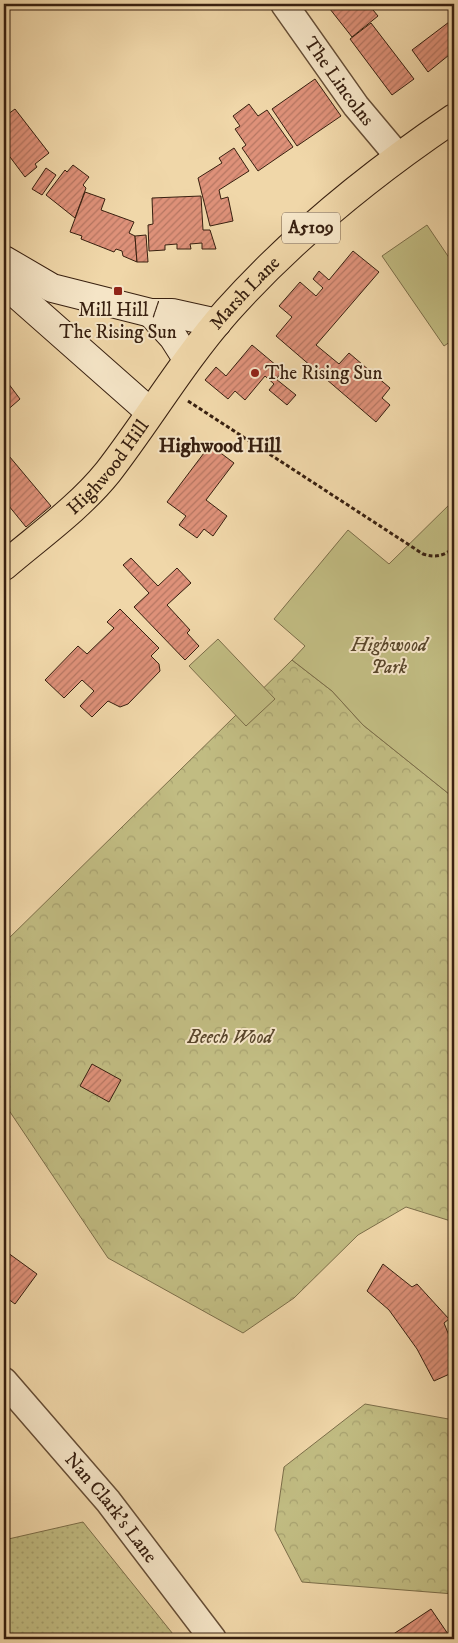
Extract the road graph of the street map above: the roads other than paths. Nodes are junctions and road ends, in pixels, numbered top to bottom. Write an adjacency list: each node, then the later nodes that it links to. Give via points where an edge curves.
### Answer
1 (284, 4): 3 (street, The Lincolns, via 356,106)
2 (454, 118): 3 (main road, Marsh Lane / A5109)
3 (398, 156): 7 (main road, Marsh Lane / A5109, via 298,238)
4 (4, 260): 6 (main road, via 52,288)
5 (4, 283): 9 (main road, Highwood Hill)
6 (151, 314): 7 (main road, via 172,313); 8 (main road, via 173,336)
7 (217, 323): 8 (main road, Marsh Lane / A5109)
8 (187, 359): 9 (main road, Marsh Lane / A5109)
9 (150, 412): 10 (main road, Highwood Hill / A5109, via 107,473 80,502)
10 (4, 566)
11 (4, 1381): 12 (street, Nan Clark's Lane, via 108,1502)
12 (213, 1639)

